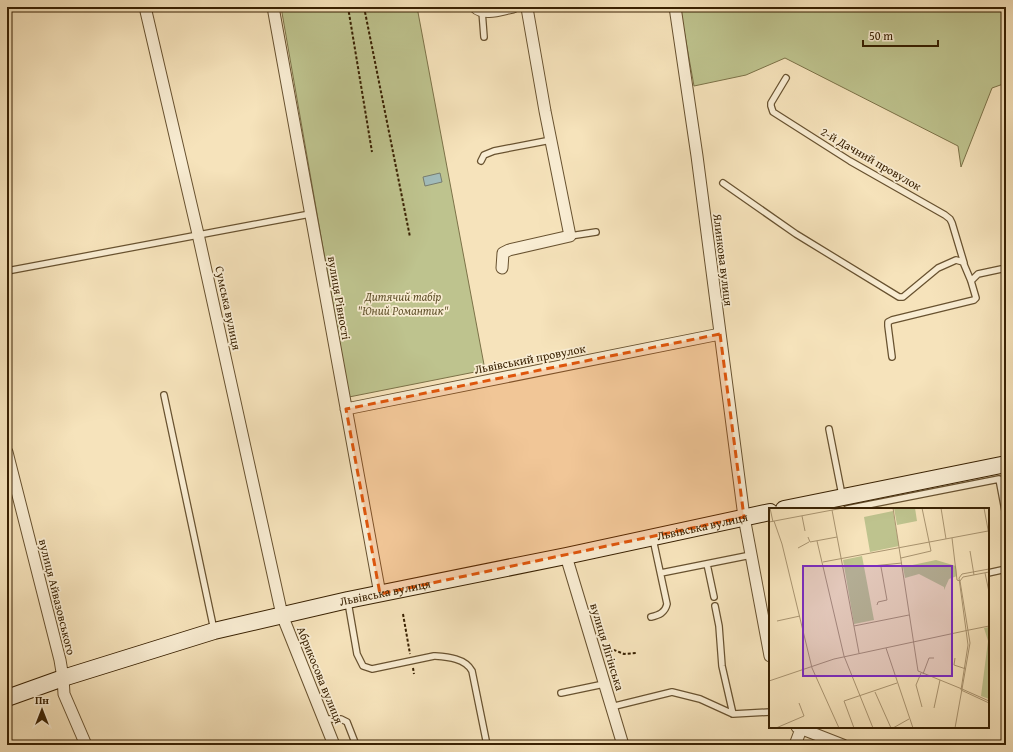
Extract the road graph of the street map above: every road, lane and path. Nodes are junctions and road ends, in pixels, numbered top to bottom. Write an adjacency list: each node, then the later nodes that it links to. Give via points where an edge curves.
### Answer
1 (145, 7): 17 (street, Сумська вулиця)
2 (273, 7): 15 (street, вулиця Рівності)
3 (348, 7): 12 (path)
4 (364, 7): 19 (path)
5 (513, 7): 8 (street)
6 (527, 7): 11 (street)
7 (676, 7): 25 (street, Ялинкова вулиця)
8 (478, 9): 9 (lane)
9 (484, 37)
10 (786, 78): 20 (lane, 2-й Дачний провулок, via 771,103 773,112 850,161 950,219)
11 (550, 140): 13 (lane, via 494,150 484,154); 18 (street)
12 (372, 152)
13 (481, 161)
14 (723, 183): 20 (lane, via 796,234 899,297 903,297 938,268 956,260 960,260)
15 (310, 214): 17 (lane); 28 (street, вулиця Рівності)
16 (596, 232): 18 (lane)
17 (198, 234): 23 (lane); 49 (street, Сумська вулиця)
18 (570, 236): 21 (street, via 509,250 503,253)
19 (410, 237)
20 (965, 266): 24 (lane, 2-й Дачний провулок)
21 (502, 268)
22 (1006, 268): 24 (lane, via 978,274)
23 (7, 271)
24 (971, 281): 26 (lane, 2-й Дачний провулок, via 976,298 974,300 888,322)
25 (720, 334): 28 (street, Львівський провулок); 36 (street, Ялинкова вулиця)
26 (892, 356)
27 (164, 395): 51 (lane)
28 (346, 409): 44 (street, вулиця Рівності)
29 (829, 429): 32 (lane)
30 (7, 452): 57 (street, вулиця Айвазовського)
31 (1006, 464): 32 (main road)
32 (845, 503): 33 (main road); 35 (lane, via 999,480)
33 (793, 508)
34 (769, 512): 36 (main road, Львівська вулиця)
35 (1006, 516)
36 (744, 517): 37 (main road, Львівська вулиця); 38 (street, Ялинкова вулиця)
37 (653, 537): 39 (main road, Львівська вулиця); 42 (lane)
38 (751, 555): 40 (lane); 52 (street, Ялинкова вулиця)
39 (566, 556): 44 (main road, Львівська вулиця); 53 (street, вулиця Лігінська)
40 (707, 564): 42 (lane); 45 (lane)
41 (1006, 569): 43 (lane)
42 (661, 573): 50 (lane, via 666,609)
43 (989, 573)
44 (380, 594): 46 (main road, Львівська вулиця)
45 (714, 597)
46 (348, 600): 49 (main road, Львівська вулиця); 55 (lane, via 357,654 363,666 372,669)
47 (715, 606): 63 (lane, via 720,626 722,666)
48 (403, 614): 55 (path)
49 (282, 615): 51 (main road, Львівська вулиця); 64 (street, Абрикосова вулиця)
50 (651, 617)
51 (214, 630): 57 (main road, Львівська вулиця)
52 (769, 651)
53 (595, 652): 54 (path, via 609,648 624,654); 58 (street, вулиця Лігінська)
54 (636, 653)
55 (411, 661): 56 (path); 70 (lane, via 434,656 444,657 461,661 470,667)
56 (414, 674)
57 (63, 678): 60 (main road, Львівська вулиця); 67 (street, вулиця Айвазовського, via 64,694)
58 (604, 684): 59 (lane); 61 (street, вулиця Лігінська)
59 (561, 693)
60 (7, 698)
61 (611, 707): 63 (lane, via 672,692 700,699); 71 (street, вулиця Лігінська)
62 (769, 712): 63 (lane)
63 (733, 714)
64 (324, 719): 68 (street, Абрикосова вулиця); 69 (lane, via 342,719 347,722)
65 (799, 728): 66 (street); 72 (street)
66 (820, 731): 73 (street)
67 (86, 745)
68 (334, 745)
69 (356, 745)
70 (487, 745)
71 (623, 745)
72 (795, 745)
73 (843, 745)

